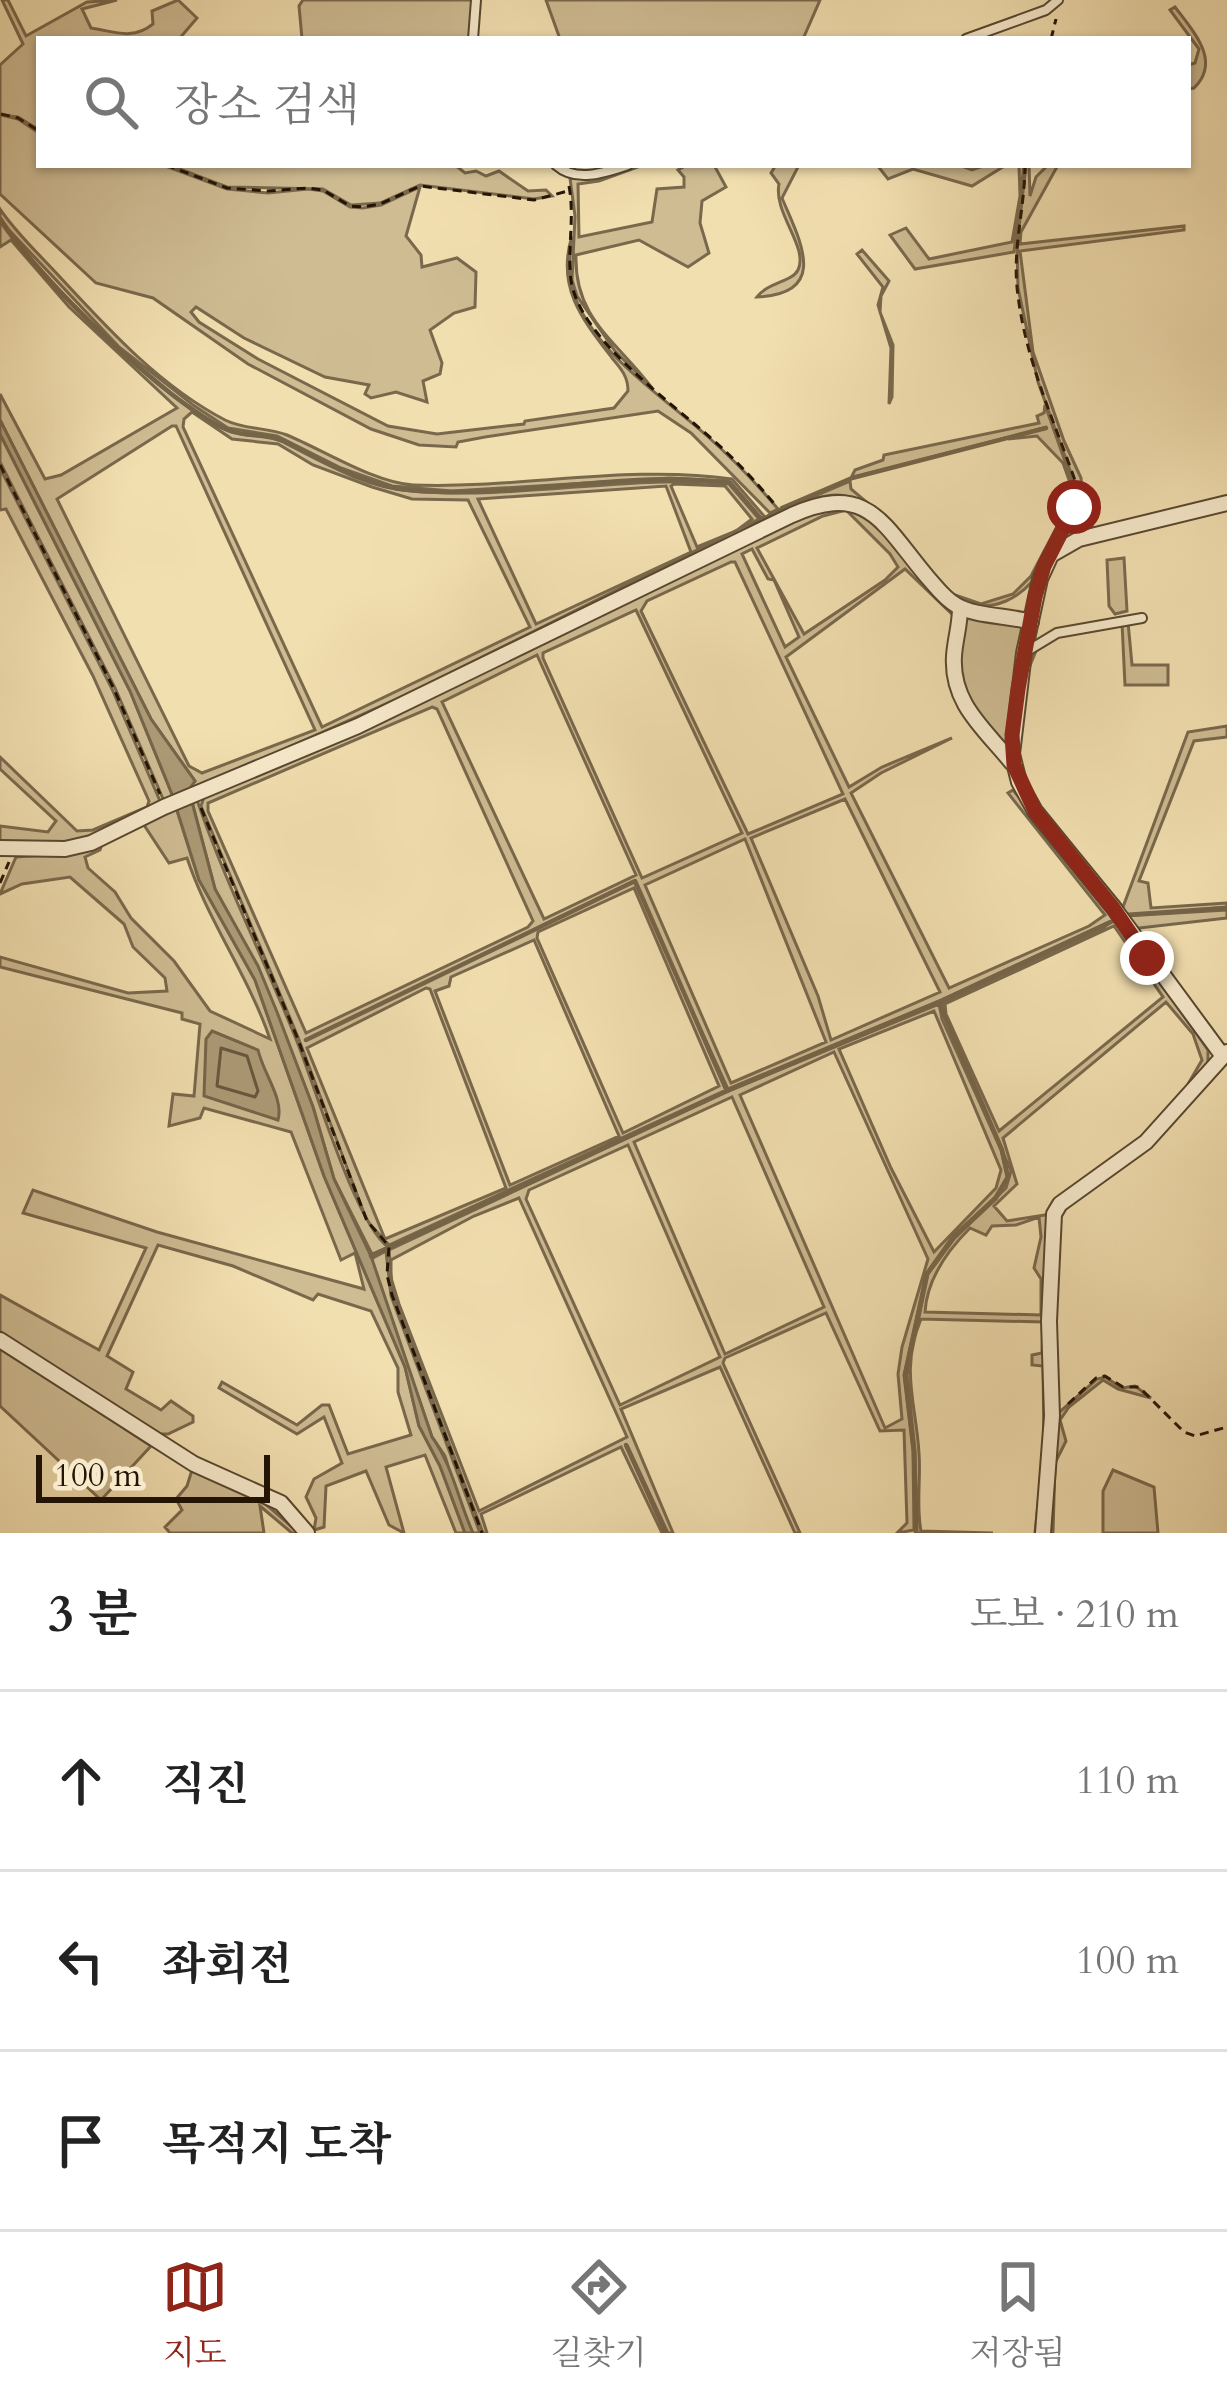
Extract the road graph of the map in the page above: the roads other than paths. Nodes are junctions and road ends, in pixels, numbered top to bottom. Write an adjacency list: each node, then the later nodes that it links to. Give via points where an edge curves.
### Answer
1 (476, 0): 3 (lane)
2 (1058, 0): 4 (lane)
3 (473, 36)
4 (974, 36)
5 (560, 168): 6 (lane, via 590,176)
6 (618, 168)
7 (1227, 503): 10 (street, via 1079,539 1051,555)
8 (960, 608): 10 (street); 12 (street, via 957,688 976,724); 13 (street, via 858,504 828,501 358,727 91,843)
9 (1142, 618): 11 (lane, via 1057,633)
10 (1030, 622): 11 (street)
11 (1024, 653): 12 (street)
12 (1014, 765): 14 (street, via 1035,811)
13 (7, 848)
14 (1224, 1053): 17 (street, via 1146,1142 1054,1214)
15 (0, 1340): 16 (street, via 179,1456 281,1503)
16 (307, 1533)
17 (1042, 1533)

